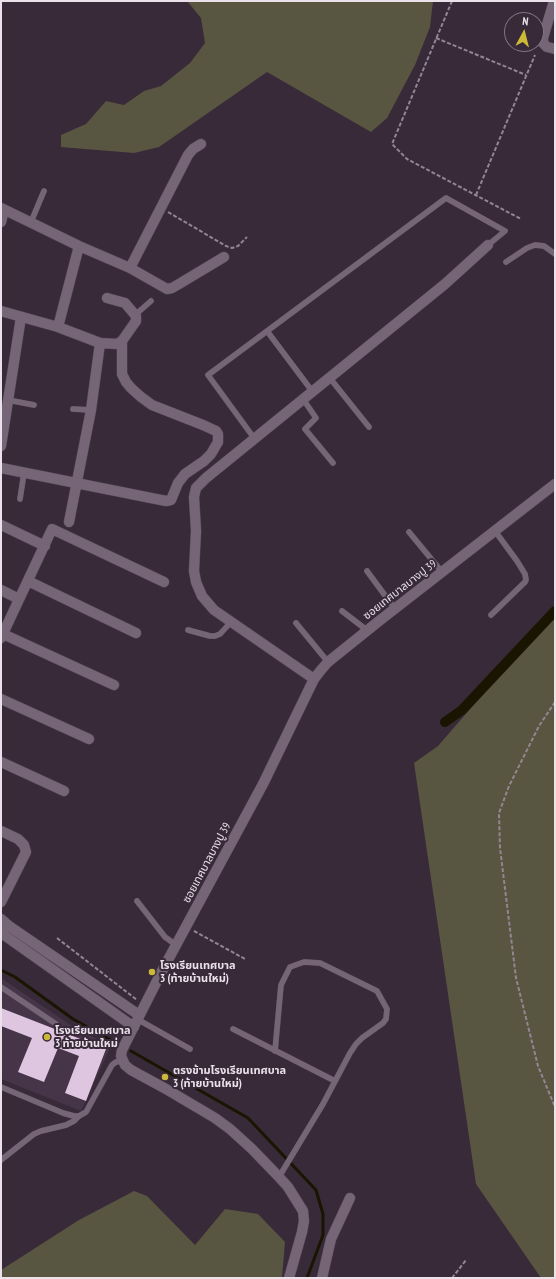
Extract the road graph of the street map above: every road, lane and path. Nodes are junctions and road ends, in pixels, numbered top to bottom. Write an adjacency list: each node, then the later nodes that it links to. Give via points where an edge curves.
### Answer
1 (452, 1): 3 (path)
2 (554, 1): 4 (street, via 542,43 547,48)
3 (436, 38): 6 (path); 9 (path, via 392,144 407,159)
4 (555, 49)
5 (535, 55): 6 (path)
6 (526, 75): 9 (path)
7 (201, 144): 10 (street, via 188,155)
8 (44, 191): 14 (lane)
9 (476, 195): 12 (path)
10 (160, 207): 15 (path, via 226,246 238,246); 21 (street)
11 (3, 209): 13 (street); 14 (street)
12 (521, 219)
13 (1, 222)
14 (31, 222): 17 (street)
15 (247, 237)
16 (488, 245): 28 (lane, via 505,231 446,198); 31 (street)
17 (79, 246): 21 (street); 27 (street)
18 (555, 254): 20 (lane, via 544,246 535,245)
19 (224, 257): 21 (street, via 168,289)
20 (506, 262)
21 (130, 268)
22 (107, 298): 25 (street, via 125,303)
23 (151, 301): 25 (lane)
24 (1, 312): 26 (street)
25 (135, 315): 29 (street, via 136,321)
26 (21, 318): 27 (street); 34 (street)
27 (58, 327): 30 (street)
28 (267, 331): 32 (lane); 39 (lane, via 208,375)
29 (122, 341): 30 (street, via 118,344); 44 (street, via 122,374 131,388 152,405 216,431 218,442 204,461 178,483 169,501)
30 (100, 343): 37 (street)
31 (329, 377): 32 (street); 38 (lane)
32 (312, 391): 33 (street)
33 (302, 398): 39 (street); 41 (lane, via 316,418 306,429)
34 (8, 400): 35 (lane); 40 (street)
35 (34, 405)
36 (73, 409): 37 (lane)
37 (90, 410): 44 (street)
38 (369, 427)
39 (254, 438): 61 (street, via 200,482 194,497 196,582 202,596 214,610)
40 (1, 446)
41 (333, 463)
42 (1, 468): 43 (street)
43 (24, 473): 44 (street); 46 (lane)
44 (76, 484): 47 (street)
45 (555, 484): 49 (street, ซอยเทศบาลบางปู 39)
46 (20, 499)
47 (69, 522)
48 (1, 525): 51 (street)
49 (495, 531): 53 (street, ซอยเทศบาลบางปู 39); 60 (lane, via 517,561 526,580)
50 (409, 532): 53 (lane)
51 (45, 546): 54 (street); 55 (street, via 52,529)
52 (367, 571): 58 (lane)
53 (442, 572): 58 (street, ซอยเทศบาลบางปู 39)
54 (28, 581): 57 (street); 65 (street)
55 (164, 582)
56 (1, 590): 57 (street)
57 (19, 599): 66 (street)
58 (395, 609): 64 (street, ซอยเทศบาลบางปู 39)
59 (342, 611): 64 (lane)
60 (491, 615)
61 (231, 622): 63 (lane, via 215,636); 68 (street)
62 (296, 623): 67 (lane)
63 (188, 630)
64 (368, 631): 67 (street, ซอยเทศบาลบางปู 39)
65 (136, 633)
66 (2, 636): 69 (street)
67 (328, 662): 68 (street, ซอยเทศบาลบางปู 39)
68 (314, 680): 79 (street, ซอยเทศบาลบางปู 39, via 263,784)
69 (114, 686)
70 (1, 699): 72 (street)
71 (555, 702): 94 (path, via 539,726 498,813 516,978 538,1066)
72 (89, 739)
73 (1, 762): 74 (street)
74 (64, 791)
75 (1, 831): 77 (street, via 18,839 26,852)
76 (137, 901): 82 (lane, via 165,937)
77 (1, 902)
78 (1, 919): 86 (street)
79 (186, 926): 82 (street, ซอยเทศบาลบางปู 39); 83 (path)
80 (1, 932): 86 (street)
81 (57, 938): 85 (path)
82 (176, 945): 85 (street, ซอยเทศบาลบางปู 39)
83 (245, 959)
84 (1, 987): 87 (lane)
85 (144, 1006): 86 (street, ซอยเทศบาลบางปู 39)
86 (137, 1020): 89 (lane); 91 (street, ซอยเทศบาลบางปู 39, via 122,1050)
87 (56, 1024)
88 (233, 1029): 90 (lane)
89 (190, 1049)
90 (276, 1050): 92 (lane); 92 (lane, via 280,985 290,967 304,962 320,964 377,991 387,1009 386,1019 356,1044)
91 (123, 1061): 95 (lane, via 112,1065 86,1112); 97 (street, via 131,1070 230,1129)
92 (335, 1080): 97 (lane)
93 (1, 1088): 95 (lane, via 63,1113)
94 (555, 1107)
95 (79, 1116): 96 (lane, via 66,1125 34,1134)
96 (1, 1160)
97 (279, 1177): 100 (street, via 303,1211 304,1221)
98 (350, 1198): 101 (street, via 331,1239)
99 (466, 1260): 102 (path)
100 (289, 1278)
101 (322, 1278)
102 (452, 1278)

